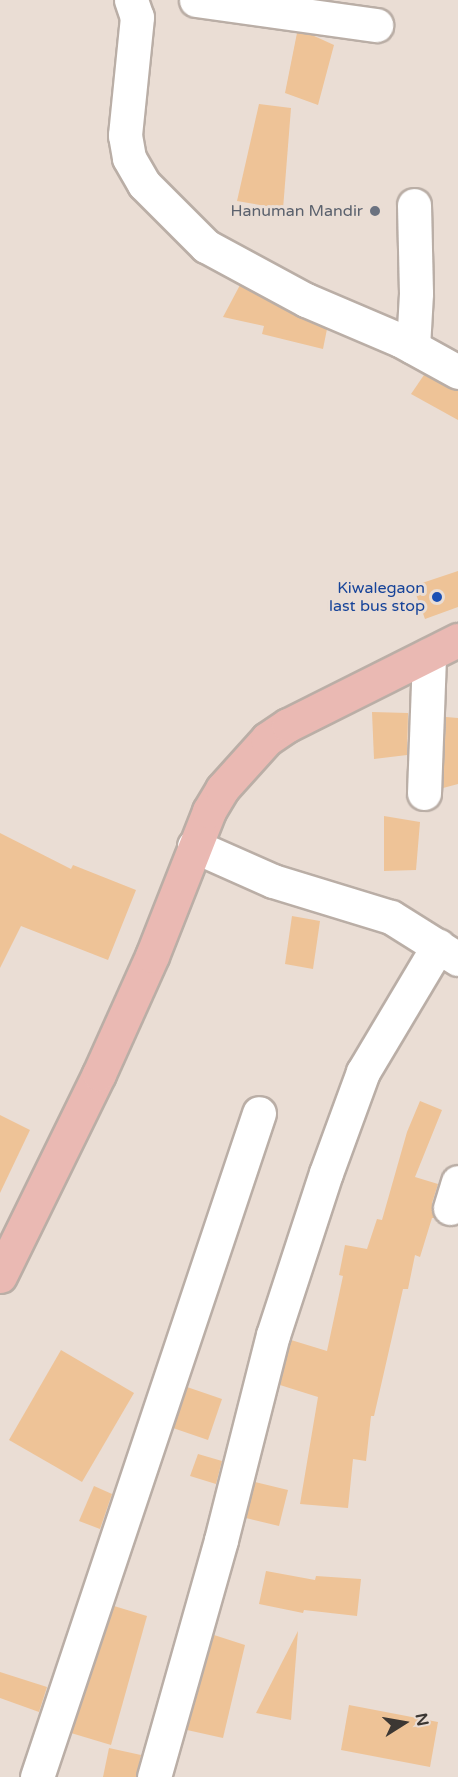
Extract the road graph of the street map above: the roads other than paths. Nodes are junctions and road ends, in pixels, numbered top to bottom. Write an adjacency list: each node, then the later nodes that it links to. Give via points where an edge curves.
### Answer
1 (131, 0): 5 (street, via 137,17 125,135 129,158 144,184 206,246 306,300)
2 (196, 0): 3 (street)
3 (376, 25)
4 (414, 205): 5 (street)
5 (413, 347): 6 (street)
6 (458, 372)
7 (458, 640): 8 (main road)
8 (429, 655): 9 (street); 10 (main road, via 267,739 222,789)
9 (424, 793)
10 (194, 846): 11 (street, via 273,880 391,917); 13 (main road, via 152,956 99,1074)
11 (448, 953): 15 (street, via 363,1072 326,1173 273,1335 221,1540)
12 (259, 1113): 14 (street)
13 (0, 1276)
14 (37, 1777)
15 (154, 1777)

